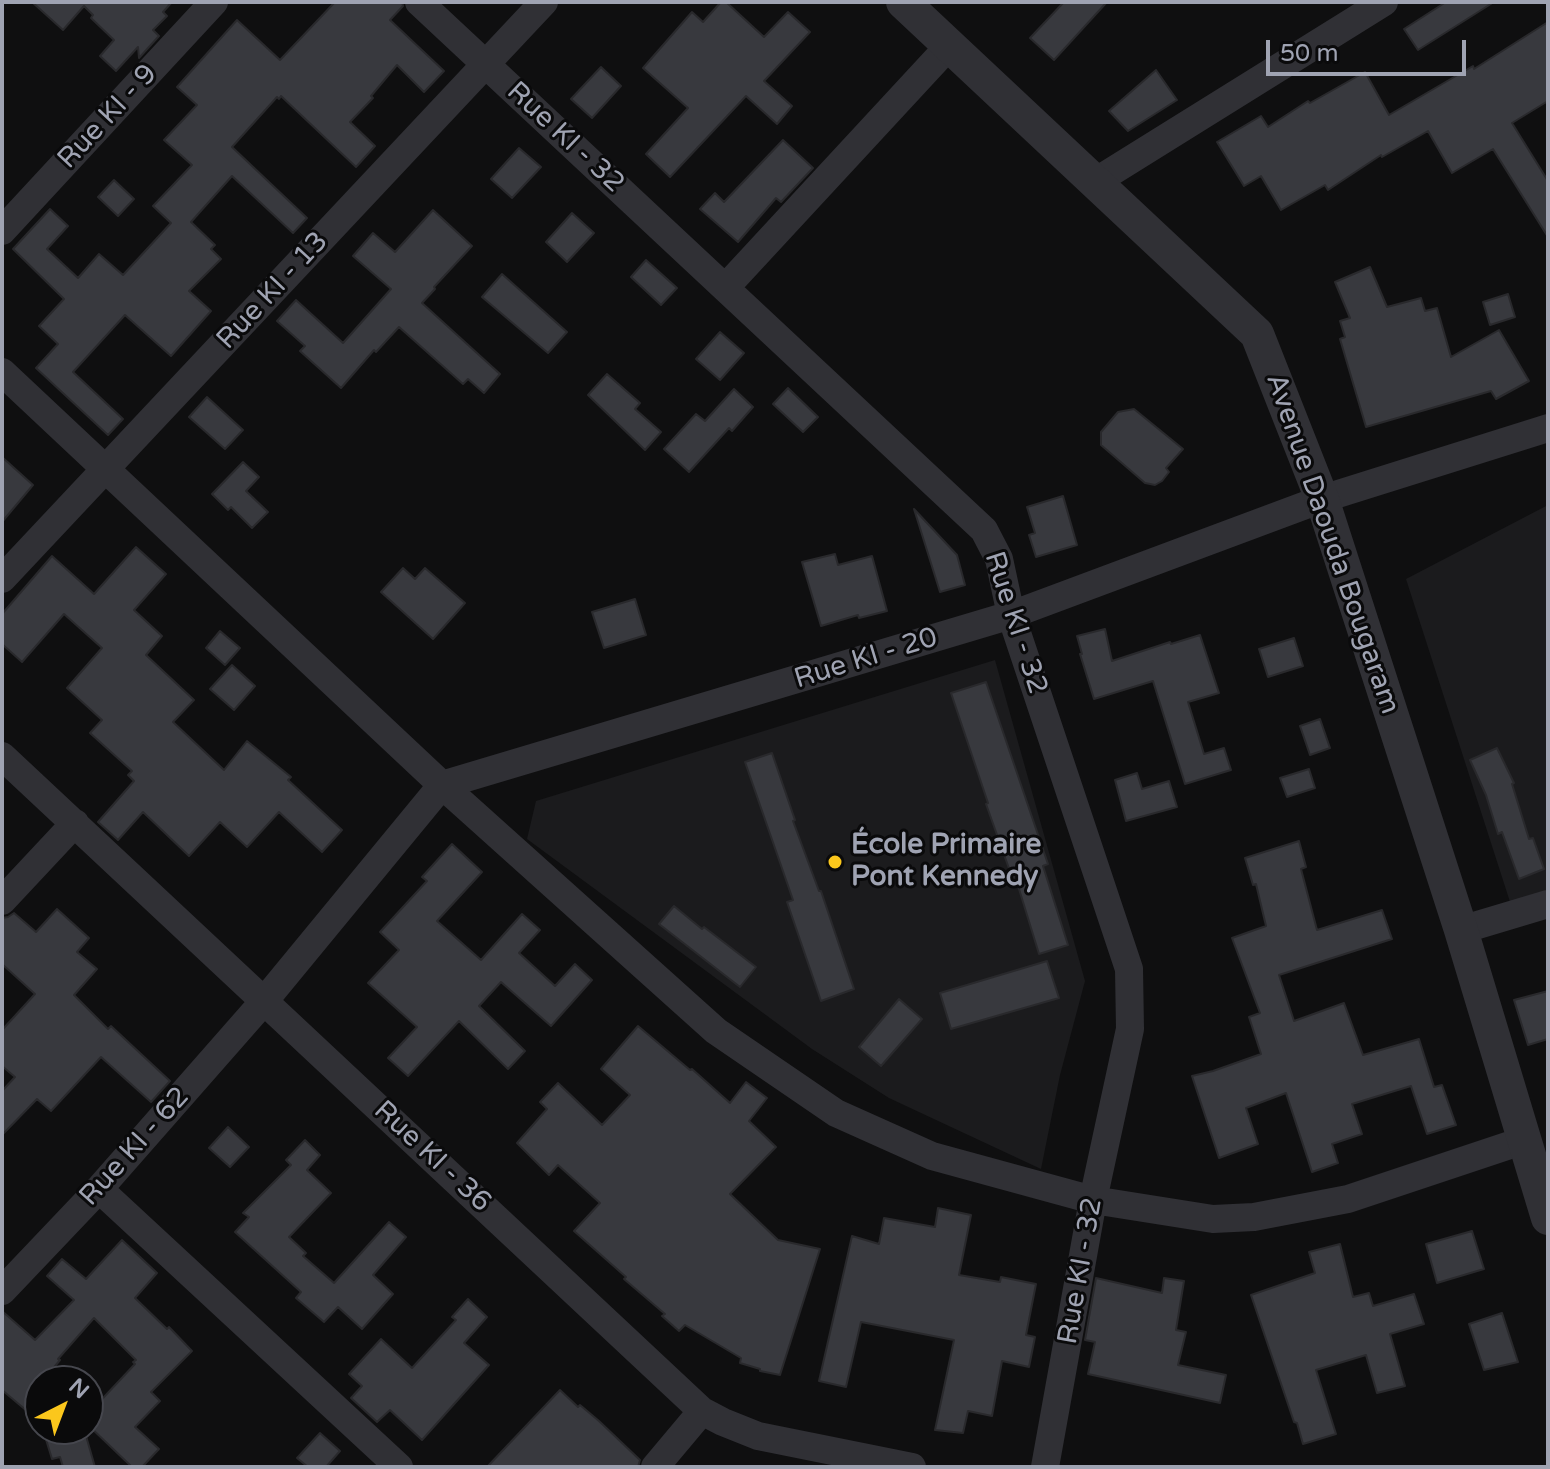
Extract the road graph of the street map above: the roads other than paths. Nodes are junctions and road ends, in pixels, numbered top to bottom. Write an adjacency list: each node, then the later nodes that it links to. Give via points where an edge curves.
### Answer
1 (214, 2): 9 (street, Rue KI - 9)
2 (419, 2): 7 (street, Rue KI - 32)
3 (544, 2): 7 (street, Rue KI - 13)
4 (903, 2): 6 (street, Avenue Daouda Bougaram)
5 (1384, 2): 8 (street)
6 (949, 46): 8 (street, Avenue Daouda Bougaram); 10 (street)
7 (486, 65): 10 (street, Rue KI - 32); 13 (street, Rue KI - 13)
8 (1095, 182): 14 (street, Avenue Daouda Bougaram, via 1257,334)
9 (2, 231)
10 (725, 288): 16 (street, Rue KI - 32, via 984,530 999,559)
11 (2, 372): 13 (street)
12 (1548, 428): 14 (street, Rue KI - 20)
13 (105, 470): 15 (street, Rue KI - 13); 18 (street)
14 (1322, 499): 16 (street, Rue KI - 20); 22 (street, Avenue Daouda Bougaram)
15 (2, 579)
16 (1011, 615): 18 (street, Rue KI - 20); 26 (street, Rue KI - 32, via 1129,969 1130,1029)
17 (2, 756): 19 (street, Rue KI - 36)
18 (442, 785): 23 (street); 26 (street, via 716,1031 836,1113 932,1156)
19 (75, 823): 20 (street); 23 (street, Rue KI - 36)
20 (2, 901)
21 (1548, 904): 22 (street)
22 (1461, 930): 24 (street, Avenue Daouda Bougaram)
23 (265, 1000): 25 (street, Rue KI - 62); 29 (street, Rue KI - 36)
24 (1525, 1140): 26 (street, via 1348,1199 1254,1217 1213,1219); 27 (street, Avenue Daouda Bougaram)
25 (99, 1189): 28 (street, Rue KI - 62); 30 (street)
26 (1093, 1200): 33 (street, Rue KI - 32)
27 (1548, 1218)
28 (2, 1291)
29 (702, 1411): 31 (street); 32 (street, Rue KI - 36, via 758,1436)
30 (399, 1467)
31 (655, 1467)
32 (912, 1467)
33 (1045, 1467)

